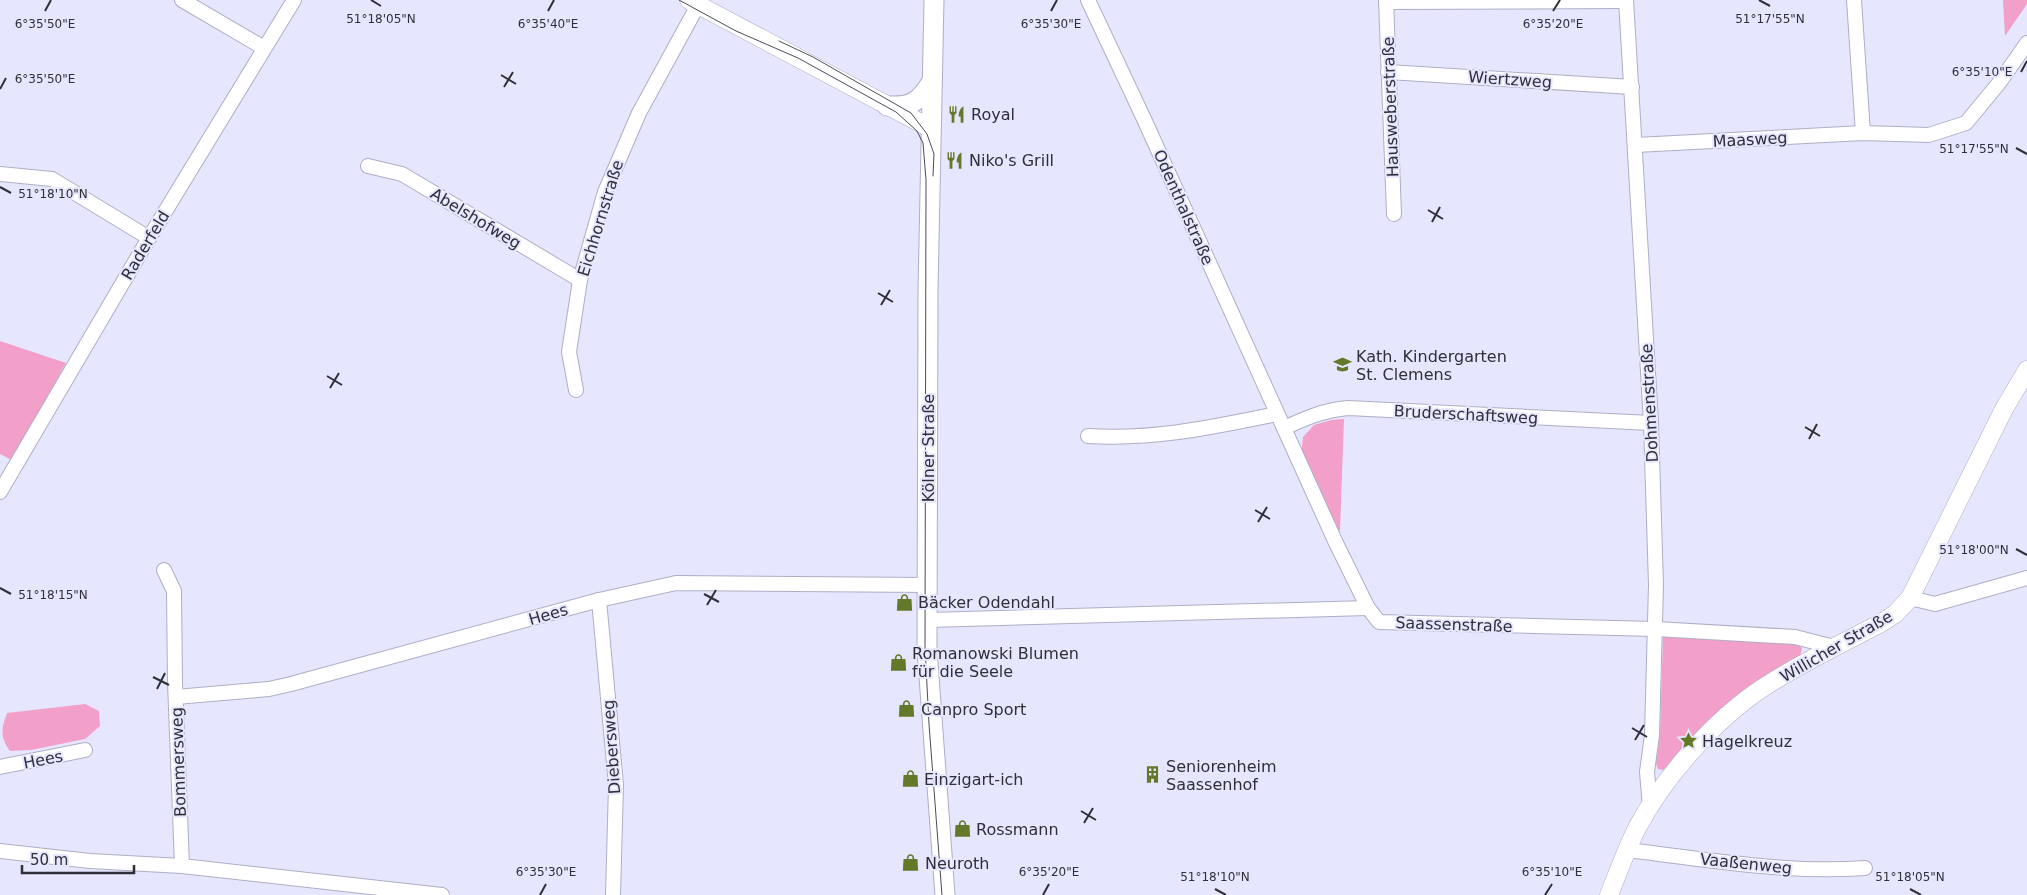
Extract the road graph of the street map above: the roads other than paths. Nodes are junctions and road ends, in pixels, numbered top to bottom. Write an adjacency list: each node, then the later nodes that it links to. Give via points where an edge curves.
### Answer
1 (182, 0): 10 (street)
2 (294, 0): 10 (street, Raderfeld)
3 (934, 0): 12 (main road, Kölner Straße)
4 (1088, 0): 25 (street, Odenthalstraße)
5 (1626, 0): 7 (street); 13 (street, Dohmenstraße)
6 (1854, 0): 16 (street)
7 (1386, 1): 11 (street, Hausweberstraße)
8 (694, 3): 14 (street, Eichhornstraße); 22 (street, Eichhornstraße, via 620,154 605,192)
9 (2027, 44): 16 (street, Maasweg, via 1966,123 1929,135)
10 (264, 48): 21 (street, Raderfeld)
11 (1388, 72): 13 (street, Wiertzweg); 20 (street, Hausweberstraße)
12 (931, 83): 14 (main road, via 915,102); 15 (main road, Kölner Straße)
13 (1632, 87): 17 (street, Dohmenstraße)
14 (887, 106): 15 (street, Eichhornstraße)
15 (930, 128): 32 (main road, Kölner Straße)
16 (1863, 134): 17 (street, Maasweg)
17 (1636, 145): 26 (street, Dohmenstraße)
18 (368, 166): 22 (street, Abelshofweg, via 402,174)
19 (0, 174): 21 (street, via 52,179)
20 (1394, 214)
21 (149, 238): 29 (street, Raderfeld)
22 (580, 280): 24 (street, Eichhornstraße, via 569,352)
23 (2027, 370): 33 (street, Willicher Straße, via 2004,409)
24 (576, 390)
25 (1277, 414): 27 (street, Odenthalstraße); 28 (street, via 1178,434 1111,438)
26 (1651, 422): 27 (street, Bruderschaftsweg, via 1348,408 1312,415); 37 (street, Dohmenstraße)
27 (1284, 428): 35 (street, Odenthalstraße)
28 (1088, 436)
29 (0, 492)
30 (164, 570): 39 (street, Bommersweg, via 174,591)
31 (2027, 578): 33 (street, via 1936,604)
32 (928, 585): 34 (street, Hees, via 676,583); 36 (main road, Kölner Straße)
33 (1910, 598): 38 (street, Willicher Straße, via 1881,624)
34 (599, 600): 39 (street, Hees, via 323,677 269,689); 48 (street, Diebersweg, via 616,785)
35 (1368, 608): 36 (street); 37 (street, Saassenstraße, via 1379,622)
36 (928, 620): 49 (main road, Kölner Straße)
37 (1656, 629): 38 (street, Saassenstraße, via 1795,637); 42 (street, Dohmenstraße, via 1652,735 1647,772)
38 (1834, 647): 42 (street, Willicher Straße, via 1741,704 1702,742)
39 (176, 697): 45 (street, Bommersweg)
40 (85, 750): 41 (street, Hees)
41 (0, 767)
42 (1650, 806): 43 (street, Willicher Straße)
43 (1627, 850): 46 (street, Vaaßenweg, via 1789,869 1832,871); 50 (street, Willicher Straße)
44 (0, 851): 45 (street, via 90,861)
45 (182, 866): 47 (street)
46 (1865, 868)
47 (442, 895)
48 (613, 895)
49 (945, 895)
50 (1609, 895)

